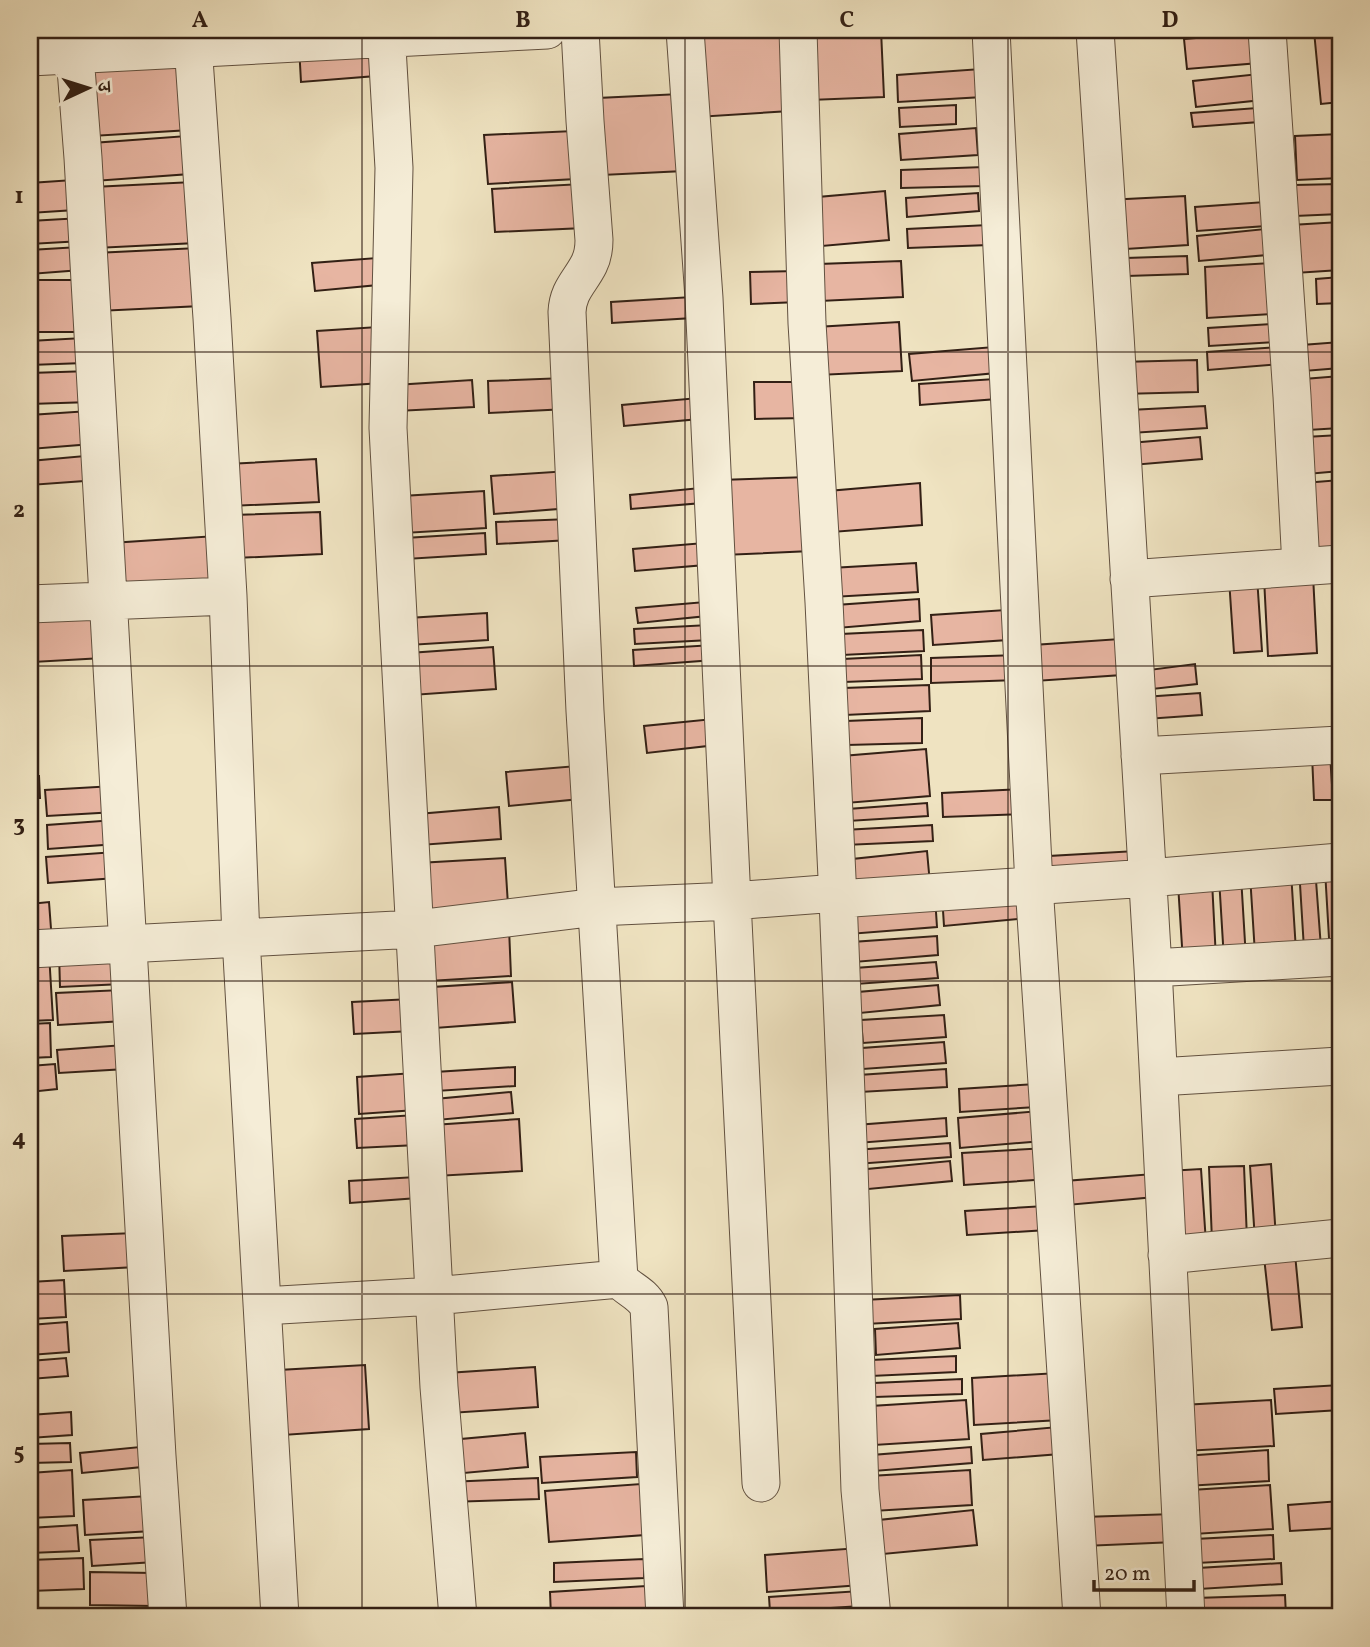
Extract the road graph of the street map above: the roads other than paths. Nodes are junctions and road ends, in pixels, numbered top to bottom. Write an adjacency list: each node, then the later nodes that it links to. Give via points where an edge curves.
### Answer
1 (547, 30): 8 (street)
2 (580, 30): 26 (street, via 594,240 592,258 570,293 568,312)
3 (685, 30): 25 (street, via 704,298)
4 (798, 30): 24 (street, via 807,323)
5 (990, 30): 23 (street)
6 (1095, 30): 15 (street)
7 (1267, 30): 14 (street)
8 (386, 34): 9 (street); 27 (street, via 394,168 388,428)
9 (292, 36): 10 (street)
10 (193, 39): 11 (street); 16 (street)
11 (74, 42): 12 (street); 17 (street)
12 (30, 57)
13 (1340, 564): 14 (street)
14 (1301, 566): 15 (street)
15 (1129, 579): 20 (street)
16 (228, 596): 17 (street); 28 (street)
17 (108, 600): 18 (street); 29 (street)
18 (30, 604)
19 (1340, 745): 20 (street)
20 (1140, 756): 22 (street)
21 (1340, 862): 22 (street)
22 (1148, 878): 23 (street); 32 (street)
23 (1034, 886): 24 (street); 46 (street)
24 (838, 896): 25 (street); 45 (street, via 860,1490)
25 (732, 901): 26 (street); 40 (street)
26 (597, 907): 27 (street); 37 (street)
27 (416, 929): 28 (street); 38 (street)
28 (241, 938): 29 (street); 39 (street)
29 (128, 944): 30 (street); 41 (street)
30 (30, 949)
31 (1340, 957): 32 (street)
32 (1153, 968): 34 (street)
33 (1340, 1066): 34 (street)
34 (1159, 1077): 36 (street)
35 (1340, 1238): 36 (street)
36 (1167, 1255): 47 (street)
37 (618, 1279): 38 (street); 44 (street, via 649,1307)
38 (434, 1296): 39 (street); 43 (street)
39 (263, 1306): 42 (street)
40 (761, 1483)
41 (168, 1617)
42 (279, 1617)
43 (458, 1617)
44 (665, 1617)
45 (872, 1617)
46 (1083, 1617)
47 (1186, 1617)

